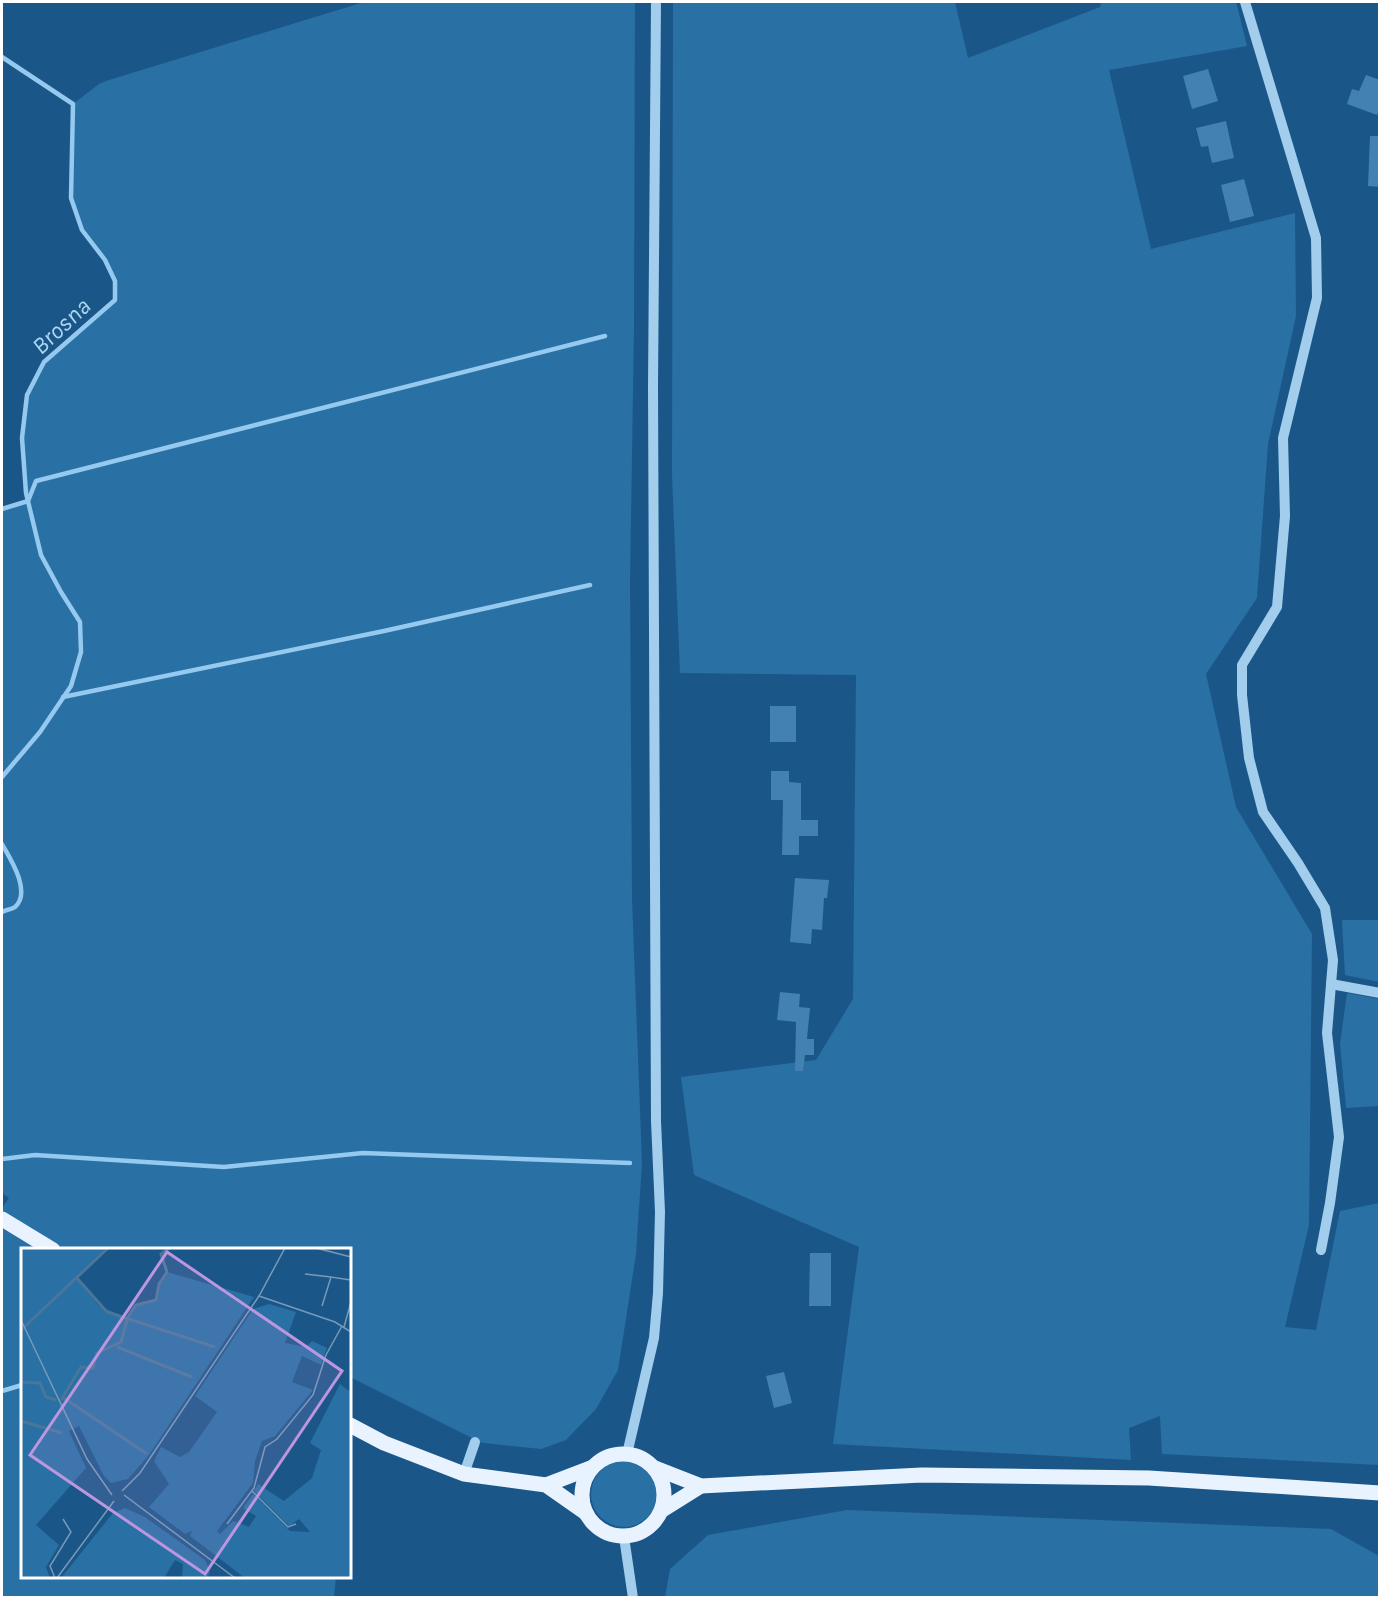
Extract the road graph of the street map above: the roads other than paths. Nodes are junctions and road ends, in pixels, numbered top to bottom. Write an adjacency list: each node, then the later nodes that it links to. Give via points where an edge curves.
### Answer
1 (656, 2): 10 (street, via 653,386 656,1121 660,1212 654,1338)
2 (1245, 2): 3 (street, via 1316,238 1317,298 1283,438 1285,516 1277,607 1242,665 1242,695 1249,758 1263,812 1325,908 1333,960)
3 (1331, 984): 4 (street); 7 (street, via 1327,1033 1339,1137)
4 (1380, 993)
5 (2, 1219): 6 (main road)
6 (50, 1248)
7 (1321, 1250)
8 (351, 1426): 13 (main road, via 384,1443)
9 (475, 1442): 13 (street)
10 (627, 1454): 11 (main road, via 603,1459); 12 (main road, via 638,1456)
11 (593, 1467): 14 (main road); 18 (main road, via 582,1489)
12 (655, 1468): 15 (main road); 17 (main road, via 664,1487)
13 (464, 1474): 14 (main road)
14 (546, 1485): 18 (main road)
15 (701, 1486): 16 (main road, via 922,1475 1149,1478); 17 (main road)
16 (1380, 1493)
17 (662, 1511): 19 (main road, via 646,1529)
18 (586, 1513): 19 (main road, via 601,1530)
19 (624, 1537): 20 (street)
20 (633, 1598)

